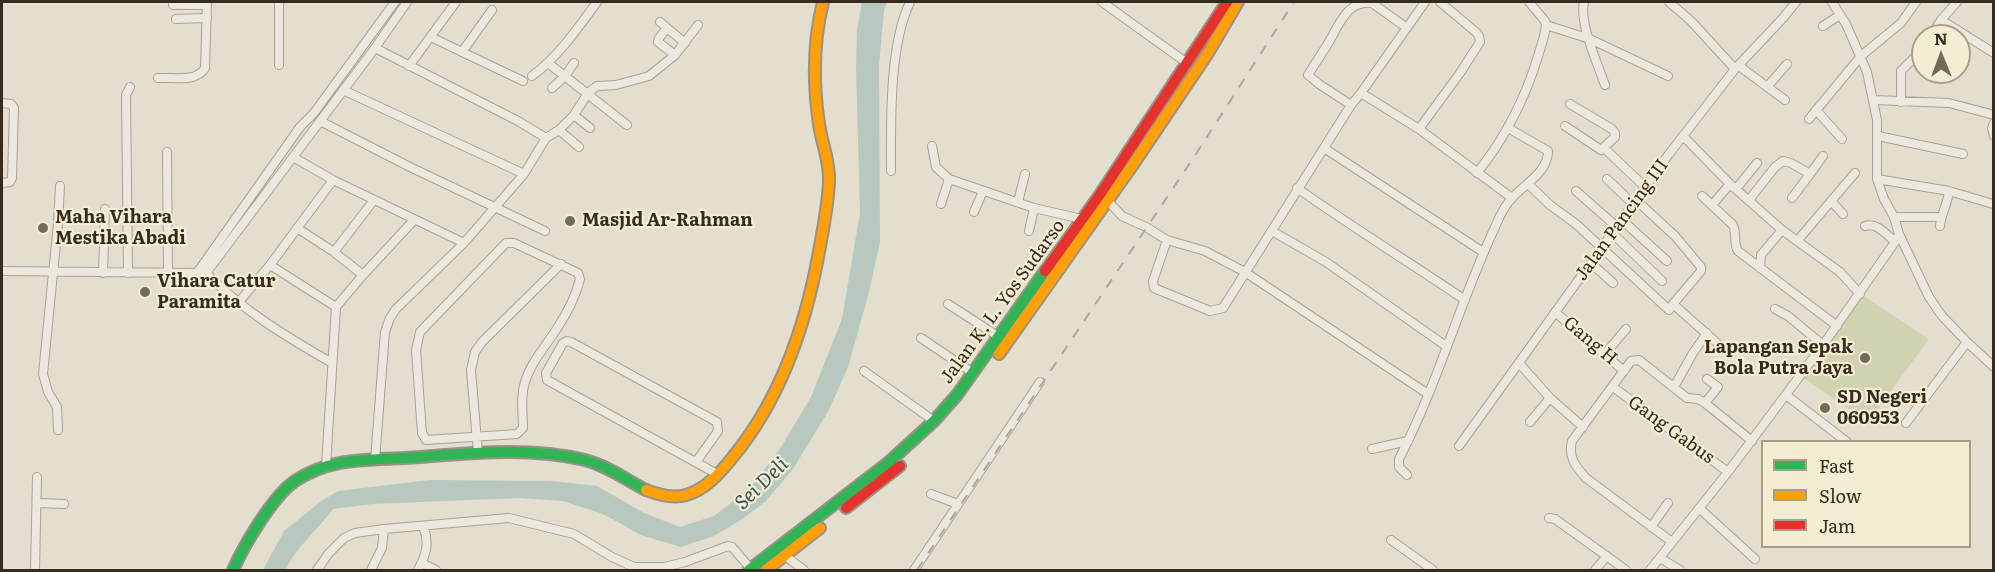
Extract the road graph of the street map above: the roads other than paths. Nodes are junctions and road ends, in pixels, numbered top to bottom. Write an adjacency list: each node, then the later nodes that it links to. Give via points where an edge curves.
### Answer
1 (279, 2): 47 (street)
2 (395, 2): 160 (street, via 300,127)
3 (407, 2): 37 (street)
4 (456, 2): 34 (street)
5 (597, 2): 43 (street)
6 (823, 2): 213 (main road, via 814,56 820,126 829,165 815,282 794,353 737,450)
7 (910, 2): 94 (street, via 898,38)
8 (1102, 2): 45 (street)
9 (1227, 2): 45 (main road, Jalan K. L. Yos Sudarso)
10 (1238, 2): 116 (main road, Jalan K. L. Yos Sudarso)
11 (1425, 2): 33 (street)
12 (1440, 2): 78 (street, via 1477,33 1480,42)
13 (1529, 2): 30 (street)
14 (1584, 2): 35 (street, via 1582,15)
15 (1668, 2): 49 (street)
16 (1796, 2): 49 (street, Jalan Pancing III)
17 (1832, 2): 23 (street)
18 (1916, 2): 41 (street, via 1901,23)
19 (1957, 2): 26 (street)
20 (207, 3): 21 (street); 24 (street)
21 (173, 4)
22 (492, 10): 38 (street)
23 (1840, 15): 31 (street); 41 (street)
24 (207, 18): 25 (street); 53 (street, via 202,72 195,78)
25 (176, 19)
26 (1941, 20): 28 (street); 39 (street)
27 (660, 22): 32 (street)
28 (1938, 24)
29 (698, 25): 36 (street)
30 (1546, 26): 35 (street); 77 (street, via 1522,103)
31 (1823, 26)
32 (667, 28): 36 (street); 40 (street, via 658,42)
33 (1407, 28): 61 (street); 67 (street, via 1368,2 1356,4 1344,14 1308,75)
34 (431, 37): 38 (street); 48 (street)
35 (1590, 39): 52 (street); 55 (street)
36 (685, 43): 40 (street)
37 (375, 48): 48 (street); 59 (street)
38 (462, 52): 54 (street)
39 (1994, 53)
40 (675, 55): 60 (street, via 649,76 597,86)
41 (1861, 56): 63 (street); 68 (street)
42 (1911, 61): 64 (street, via 1901,71)
43 (548, 63): 50 (street); 51 (street)
44 (574, 63): 51 (street)
45 (1187, 63): 116 (main road, Jalan K. L. Yos Sudarso)
46 (1787, 64): 57 (street)
47 (279, 65)
48 (409, 66): 83 (street)
49 (1737, 67): 57 (street); 80 (street, Jalan Pancing III)
50 (532, 76)
51 (565, 76): 58 (street); 60 (street)
52 (1668, 76)
53 (158, 78)
54 (523, 81)
55 (1605, 84)
56 (130, 87): 159 (street, via 126,95)
57 (1767, 87): 62 (street)
58 (552, 88)
59 (343, 90): 72 (street); 97 (street)
60 (588, 93): 69 (street); 74 (street)
61 (1361, 93): 67 (street); 78 (street)
62 (1785, 100)
63 (1874, 100): 64 (street); 81 (street)
64 (1901, 102): 70 (street, via 1949,103)
65 (2, 103): 104 (street, via 14,108 12,178)
66 (1570, 104): 88 (street, via 1614,131 1615,137)
67 (1351, 105): 87 (street)
68 (1816, 110): 71 (street); 84 (street)
69 (574, 115): 76 (street); 79 (street)
70 (1994, 115)
71 (1809, 119)
72 (320, 121): 92 (street); 125 (street)
73 (1994, 123): 82 (street)
74 (627, 125)
75 (1564, 126): 88 (street, via 1601,150)
76 (590, 128)
77 (1508, 128): 95 (street); 105 (street, via 1548,152 1548,160)
78 (1419, 129): 95 (street)
79 (559, 130): 83 (street); 86 (street)
80 (1683, 136): 107 (street); 108 (street, Jalan Pancing III)
81 (1878, 136): 90 (street); 102 (street)
82 (1994, 136)
83 (546, 138): 97 (street)
84 (1842, 139)
85 (932, 146): 100 (street, via 936,167)
86 (579, 147)
87 (1324, 148): 109 (street); 149 (street)
88 (1604, 148): 108 (street)
89 (167, 152): 161 (street)
90 (1963, 154)
91 (1823, 156): 99 (street)
92 (293, 157): 103 (street); 160 (street)
93 (1757, 163): 107 (street)
94 (891, 171)
95 (1477, 173): 114 (street)
96 (1855, 173): 119 (street)
97 (524, 174): 125 (street)
98 (1025, 174): 120 (street)
99 (1810, 174): 115 (street); 118 (street, via 1791,163 1779,162)
100 (949, 179): 111 (street); 122 (street)
101 (1607, 179): 121 (street)
102 (1877, 179): 110 (street); 130 (street)
103 (333, 180): 117 (street); 137 (street)
104 (2, 183)
105 (1528, 184): 114 (street); 147 (street)
106 (60, 186): 156 (street)
107 (1733, 186): 118 (street); 124 (street)
108 (1645, 187): 121 (street, Jalan Pancing III)
109 (1298, 188): 141 (street); 166 (street)
110 (1949, 190): 123 (street); 131 (street)
111 (983, 191): 120 (street); 128 (street)
112 (1576, 191): 134 (street)
113 (1702, 196): 124 (street)
114 (1512, 198): 149 (street)
115 (1792, 198)
116 (1104, 199): 132 (main road, Jalan K. L. Yos Sudarso); 143 (street, via 1122,216); 228 (main road, Jalan K. L. Yos Sudarso, via 949,420 888,477)
117 (374, 200): 133 (street); 148 (street)
118 (1749, 200): 138 (street)
119 (1831, 201): 129 (street); 144 (street)
120 (1018, 202): 126 (street)
121 (1635, 202): 134 (street, Jalan Pancing III); 169 (street, via 1675,236 1701,267)
122 (941, 204)
123 (1993, 204)
124 (1712, 205): 154 (street, via 1733,225 1738,251)
125 (494, 208): 139 (street); 146 (street)
126 (1034, 208): 132 (street); 140 (street)
127 (105, 209): 158 (street)
128 (974, 212)
129 (1843, 214)
130 (1894, 217): 131 (street); 142 (street)
131 (1941, 217): 136 (street)
132 (1082, 219): 176 (main road, Jalan K. L. Yos Sudarso)
133 (414, 220): 146 (street); 162 (street)
134 (1617, 226): 147 (street, Jalan Pancing III); 150 (street); 163 (street)
135 (1865, 226): 145 (street, via 1877,227)
136 (1940, 226)
137 (297, 228): 148 (street); 153 (street)
138 (1782, 230): 144 (street); 154 (street, via 1761,255)
139 (545, 231)
140 (1029, 231)
141 (1272, 231): 157 (street); 180 (street, via 1326,262)
142 (1899, 234): 145 (street); 178 (street, via 1929,297)
143 (1167, 240): 157 (street, via 1205,251); 157 (street, via 1153,281 1157,291 1217,311 1230,299)
144 (1798, 240): 165 (street)
145 (1895, 242): 165 (street)
146 (464, 243): 209 (street, via 396,309 388,323)
147 (1602, 247): 151 (street, Jalan Pancing III); 169 (street, via 1669,310)
148 (334, 252): 162 (street)
149 (1483, 252): 166 (street)
150 (1667, 261)
151 (1591, 263): 164 (street); 172 (street, Jalan Pancing III)
152 (561, 264): 202 (street, via 475,352 471,370); 202 (street, via 578,273 580,281 525,381 523,429 517,434); 202 (street, via 506,243 420,332 416,350 423,437 429,441)
153 (270, 265): 167 (street); 170 (street)
154 (1760, 268): 173 (street)
155 (2, 271): 156 (street)
156 (52, 271): 158 (street); 201 (street, via 43,374 57,407)
157 (1245, 272): 193 (street)
158 (103, 273): 159 (street)
159 (128, 273): 161 (street)
160 (202, 273): 161 (street); 167 (street)
161 (168, 274)
162 (363, 275): 170 (street)
163 (1662, 281)
164 (1613, 283)
165 (1860, 294): 173 (street)
166 (1465, 300): 180 (street)
167 (238, 303): 183 (street)
168 (948, 304): 176 (street)
169 (1673, 304): 175 (street)
170 (336, 307): 183 (street)
171 (1774, 309): 179 (street)
172 (1555, 312): 182 (street, Gang H); 184 (street, Jalan Pancing III)
173 (1837, 326): 179 (street)
174 (1626, 329): 182 (street)
175 (1707, 333): 181 (street); 192 (street)
176 (999, 337): 188 (main road, Jalan K. L. Yos Sudarso)
177 (921, 338): 188 (street)
178 (1967, 342): 185 (street); 199 (street)
179 (1823, 345): 194 (street)
180 (1446, 346): 193 (street)
181 (1726, 351)
182 (1605, 354): 187 (street, Gang H)
183 (332, 363): 211 (street)
184 (1518, 363): 195 (street); 206 (street, Jalan Pancing III)
185 (1994, 367)
186 (864, 371): 197 (street)
187 (1624, 371): 191 (street); 192 (street, via 1631,361 1639,360)
188 (973, 373): 197 (main road, Jalan K. L. Yos Sudarso)
189 (1707, 379): 196 (street, via 1718,387)
190 (1040, 382): 220 (street)
191 (1613, 387): 200 (street); 212 (street, Gang Gabus)
192 (1674, 387): 196 (street, via 1687,398)
193 (1428, 394): 204 (street)
194 (1786, 395): 203 (street); 205 (street)
195 (1550, 398): 198 (street); 200 (street)
196 (1705, 403): 205 (street)
197 (934, 422): 238 (main road, Jalan K. L. Yos Sudarso)
198 (1530, 422)
199 (1906, 423)
200 (1583, 427): 224 (street, via 1570,449 1576,468)
201 (58, 430)
202 (476, 436): 208 (street)
203 (1846, 440)
204 (1408, 441): 207 (street); 214 (street, via 1398,463)
205 (1752, 441): 212 (street)
206 (1459, 446)
207 (1372, 449)
208 (478, 453): 209 (main road); 213 (main road, via 567,455 593,462 635,485 666,496 696,492)
209 (375, 460): 211 (main road)
210 (696, 462): 210 (street, via 547,380 546,373 563,343 571,342 717,422 717,431); 213 (street)
211 (326, 466): 234 (main road, via 285,489)
212 (1728, 472): 221 (street)
213 (717, 474)
214 (1407, 475)
215 (37, 477): 217 (street)
216 (931, 494): 220 (street)
217 (37, 503): 219 (street); 233 (street)
218 (1668, 503): 224 (street)
219 (64, 504)
220 (958, 504): 241 (street)
221 (1699, 508): 227 (street); 231 (street)
222 (1549, 518): 229 (street)
223 (423, 526): 225 (street); 232 (street, via 427,546); 238 (street, via 516,519 574,534 634,567 664,567 729,546)
224 (1651, 527): 227 (street)
225 (384, 529): 235 (street, via 349,535); 236 (street, via 382,548)
226 (1391, 540): 242 (street)
227 (1672, 542): 230 (street)
228 (784, 555): 239 (main road, Jalan K. L. Yos Sudarso); 240 (street)
229 (1607, 556): 243 (street); 244 (street)
230 (1660, 558): 245 (street); 246 (street)
231 (1755, 560)
232 (420, 567): 237 (street)
233 (35, 570)
234 (233, 570)
235 (317, 570)
236 (371, 570)
237 (436, 570)
238 (750, 570)
239 (766, 570)
240 (804, 570)
241 (914, 570)
242 (1434, 570)
243 (1595, 570)
244 (1626, 570)
245 (1650, 570)
246 (1680, 570)

